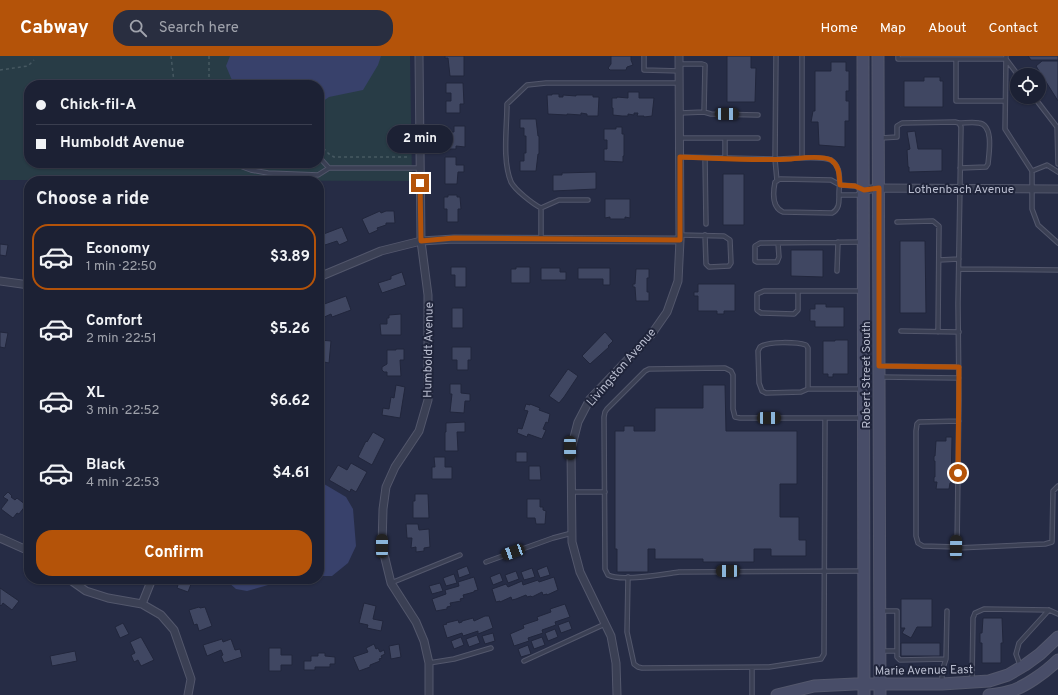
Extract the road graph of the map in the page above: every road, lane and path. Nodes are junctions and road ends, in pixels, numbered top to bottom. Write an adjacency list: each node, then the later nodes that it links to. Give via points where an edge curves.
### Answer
1 (171, 56): 17 (path)
2 (209, 56): 18 (path)
3 (419, 56): 41 (street, Humboldt Avenue)
4 (644, 56): 14 (lane, via 644,70)
5 (679, 56): 14 (street, Livingston Avenue)
6 (776, 56): 36 (lane)
7 (802, 56): 35 (lane)
8 (863, 56): 50 (main road, Robert Street South)
9 (878, 56): 29 (main road, Robert Street South)
10 (898, 56): 12 (lane, via 898,59)
11 (1006, 57): 12 (lane); 15 (lane); 20 (lane)
12 (956, 59): 20 (lane, via 956,101)
13 (34, 60): 16 (path, via 28,66)
14 (680, 67): 19 (street, Livingston Avenue); 22 (lane, via 705,65)
15 (1013, 68)
16 (0, 70)
17 (174, 80)
18 (209, 80)
19 (680, 83): 23 (street, Livingston Avenue); 54 (lane, via 528,85 507,104 506,163 512,183 532,204)
20 (1005, 101): 43 (lane, via 1005,129)
21 (1039, 104): 38 (lane, via 1057,127)
22 (704, 112): 23 (lane); 24 (lane)
23 (680, 113): 26 (street, Livingston Avenue)
24 (758, 115)
25 (959, 124): 29 (lane, via 902,123 897,126 897,136); 42 (lane); 42 (lane, via 980,123 985,125 989,132 986,167)
26 (680, 138): 27 (lane); 32 (street, Livingston Avenue)
27 (725, 138): 28 (lane); 34 (lane)
28 (758, 138)
29 (879, 138): 47 (main road, Robert Street South)
30 (324, 149): 31 (path, via 334,157)
31 (408, 157)
32 (680, 157): 33 (lane); 58 (street, Livingston Avenue)
33 (705, 158): 34 (lane); 56 (lane)
34 (725, 158): 36 (lane)
35 (802, 158): 36 (lane); 46 (lane, via 830,159 836,164)
36 (775, 159): 45 (lane)
37 (324, 162): 40 (lane)
38 (1058, 164)
39 (246, 168): 40 (lane, via 268,173 318,175)
40 (329, 168): 41 (lane)
41 (420, 168): 60 (street, Humboldt Avenue)
42 (960, 168): 48 (lane)
43 (1032, 171): 44 (lane, via 1047,165); 49 (lane)
44 (1058, 172)
45 (777, 181): 46 (lane, via 831,180); 52 (lane, via 774,202 782,212 832,213 839,205)
46 (840, 185): 50 (lane, via 855,186); 52 (lane)
47 (879, 188): 48 (street, Lothenbach Avenue); 50 (street, Lothenbach Avenue); 79 (main road, Robert Street South)
48 (959, 189): 49 (street, Lothenbach Avenue); 65 (lane)
49 (1032, 189): 51 (street, Lothenbach Avenue); 64 (lane, via 1032,209 1038,225)
50 (864, 190): 52 (lane, via 857,195); 62 (main road, Robert Street South)
51 (1058, 190)
52 (839, 195)
53 (588, 200): 54 (lane, via 558,200)
54 (542, 208): 59 (lane)
55 (897, 222): 66 (lane, via 936,222 939,228)
56 (706, 224)
57 (705, 235): 57 (lane, via 724,236 730,240 729,266 709,267 706,264); 58 (lane)
58 (680, 238): 59 (street); 87 (street, Livingston Avenue, via 678,281 667,312 651,335 590,399 578,422 570,448)
59 (541, 239): 60 (street, via 454,238)
60 (421, 241): 70 (street, via 381,251); 100 (street, Humboldt Avenue, via 428,295 428,400 419,431 395,467 386,487 382,509 382,546)
61 (838, 242): 62 (lane); 63 (lane); 69 (lane)
62 (864, 242): 73 (main road, Robert Street South)
63 (778, 243): 63 (lane, via 756,244 755,260 777,262)
64 (1058, 243)
65 (959, 259): 66 (lane); 67 (lane)
66 (939, 260): 76 (lane)
67 (959, 270): 68 (lane); 77 (lane)
68 (1058, 270)
69 (837, 271)
70 (324, 274)
71 (0, 281): 72 (street)
72 (24, 284)
73 (864, 291): 74 (lane); 82 (main road, Robert Street South)
74 (798, 292): 74 (lane, via 761,292 757,294 757,310 761,313 794,314 798,310)
75 (901, 331): 76 (lane)
76 (938, 332): 77 (lane)
77 (959, 332): 78 (lane)
78 (959, 367): 79 (lane); 80 (lane)
79 (879, 372): 80 (lane); 103 (main road, Robert Street South)
80 (959, 378): 85 (lane)
81 (808, 389): 81 (lane, via 801,392 762,392 759,383 760,346 769,343 806,345); 82 (lane)
82 (863, 389): 84 (main road, Robert Street South)
83 (825, 418): 84 (lane); 88 (lane, via 735,417 732,375 729,369 645,371 605,412); 95 (lane)
84 (863, 418): 96 (main road, Robert Street South)
85 (959, 421): 92 (lane); 92 (lane, via 924,421 917,424 916,430 918,543 923,546)
86 (1058, 486): 92 (lane, via 1053,491 1052,542)
87 (571, 492): 88 (lane); 89 (street, Livingston Avenue)
88 (605, 492): 97 (lane, via 606,573 611,577)
89 (572, 533): 94 (lane); 106 (street, Livingston Avenue, via 580,572)
90 (0, 538): 91 (street)
91 (24, 547)
92 (956, 547)
93 (460, 555): 100 (lane)
94 (486, 562)
95 (824, 571): 96 (lane); 97 (lane, via 679,572 650,577); 115 (lane, via 823,657 769,668)
96 (864, 571): 119 (main road, Robert Street South)
97 (628, 577): 115 (lane, via 627,632 633,660 638,667)
98 (76, 584): 101 (street, via 86,591 108,598)
99 (150, 584): 101 (street)
100 (391, 584): 114 (street, Humboldt Avenue, via 416,622)
101 (142, 604): 121 (street, via 161,615 174,630 191,679)
102 (1048, 610): 105 (lane); 116 (lane, via 1019,642 1016,654); 117 (lane, via 984,609 975,613)
103 (879, 611): 109 (main road, Robert Street South); 110 (lane, via 896,611)
104 (946, 611): 111 (lane)
105 (1058, 614)
106 (605, 624): 113 (lane); 123 (street, Livingston Avenue, via 611,636 616,663)
107 (1058, 636): 116 (main road, Marie Avenue East)
108 (491, 648): 114 (lane)
109 (880, 651): 110 (lane); 120 (main road, Robert Street South)
110 (897, 651): 111 (lane, via 900,660)
111 (946, 659): 118 (lane, via 942,671)
112 (1058, 660): 126 (main road, via 1033,680 1009,692)
113 (524, 661)
114 (429, 663): 122 (street, Humboldt Avenue)
115 (752, 668): 124 (lane)
116 (1021, 668): 117 (main road, Marie Avenue East, via 989,681)
117 (972, 682): 118 (main road, Marie Avenue East)
118 (942, 684): 120 (main road, Marie Avenue East)
119 (863, 689): 120 (main road, Marie Avenue East); 125 (main road, Marie Avenue East, via 814,686)
120 (880, 689)
121 (188, 695)
122 (429, 695)
123 (617, 695)
124 (752, 695)
125 (777, 695)
126 (989, 695)

